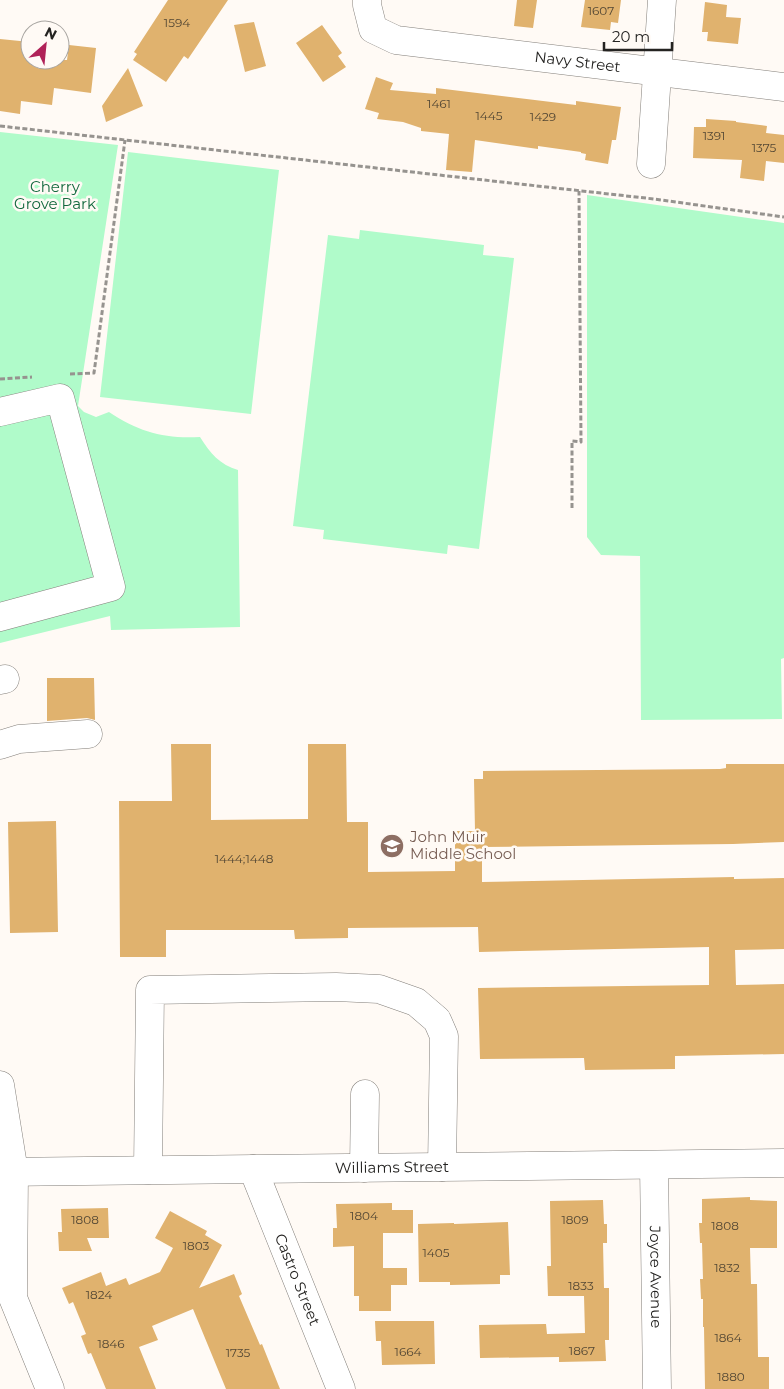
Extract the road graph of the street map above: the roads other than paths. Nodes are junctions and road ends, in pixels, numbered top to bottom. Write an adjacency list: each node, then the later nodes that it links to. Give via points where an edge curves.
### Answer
1 (367, 0): 3 (street, Navy Street, via 373,29 396,40)
2 (662, 0): 3 (street)
3 (658, 71): 4 (street, Navy Street); 5 (street)
4 (784, 86)
5 (651, 164)
6 (0, 412): 7 (street, via 60,398 111,587)
7 (0, 617)
8 (88, 734): 9 (street, via 19,739)
9 (0, 745)
10 (0, 1085): 18 (street)
11 (364, 1094): 15 (street)
12 (784, 1163): 13 (street, Williams Street)
13 (654, 1165): 14 (street, Williams Street); 21 (street, Joyce Avenue)
14 (442, 1167): 15 (street, Williams Street); 17 (street, via 444,1036 437,1020 416,1002 379,989 336,987 150,990)
15 (364, 1168): 16 (street, Williams Street)
16 (253, 1169): 17 (street, Williams Street); 20 (street, Castro Street)
17 (148, 1170): 18 (street, Williams Street)
18 (7, 1172): 19 (street, via 13,1298)
19 (50, 1389)
20 (341, 1389)
21 (656, 1389)

